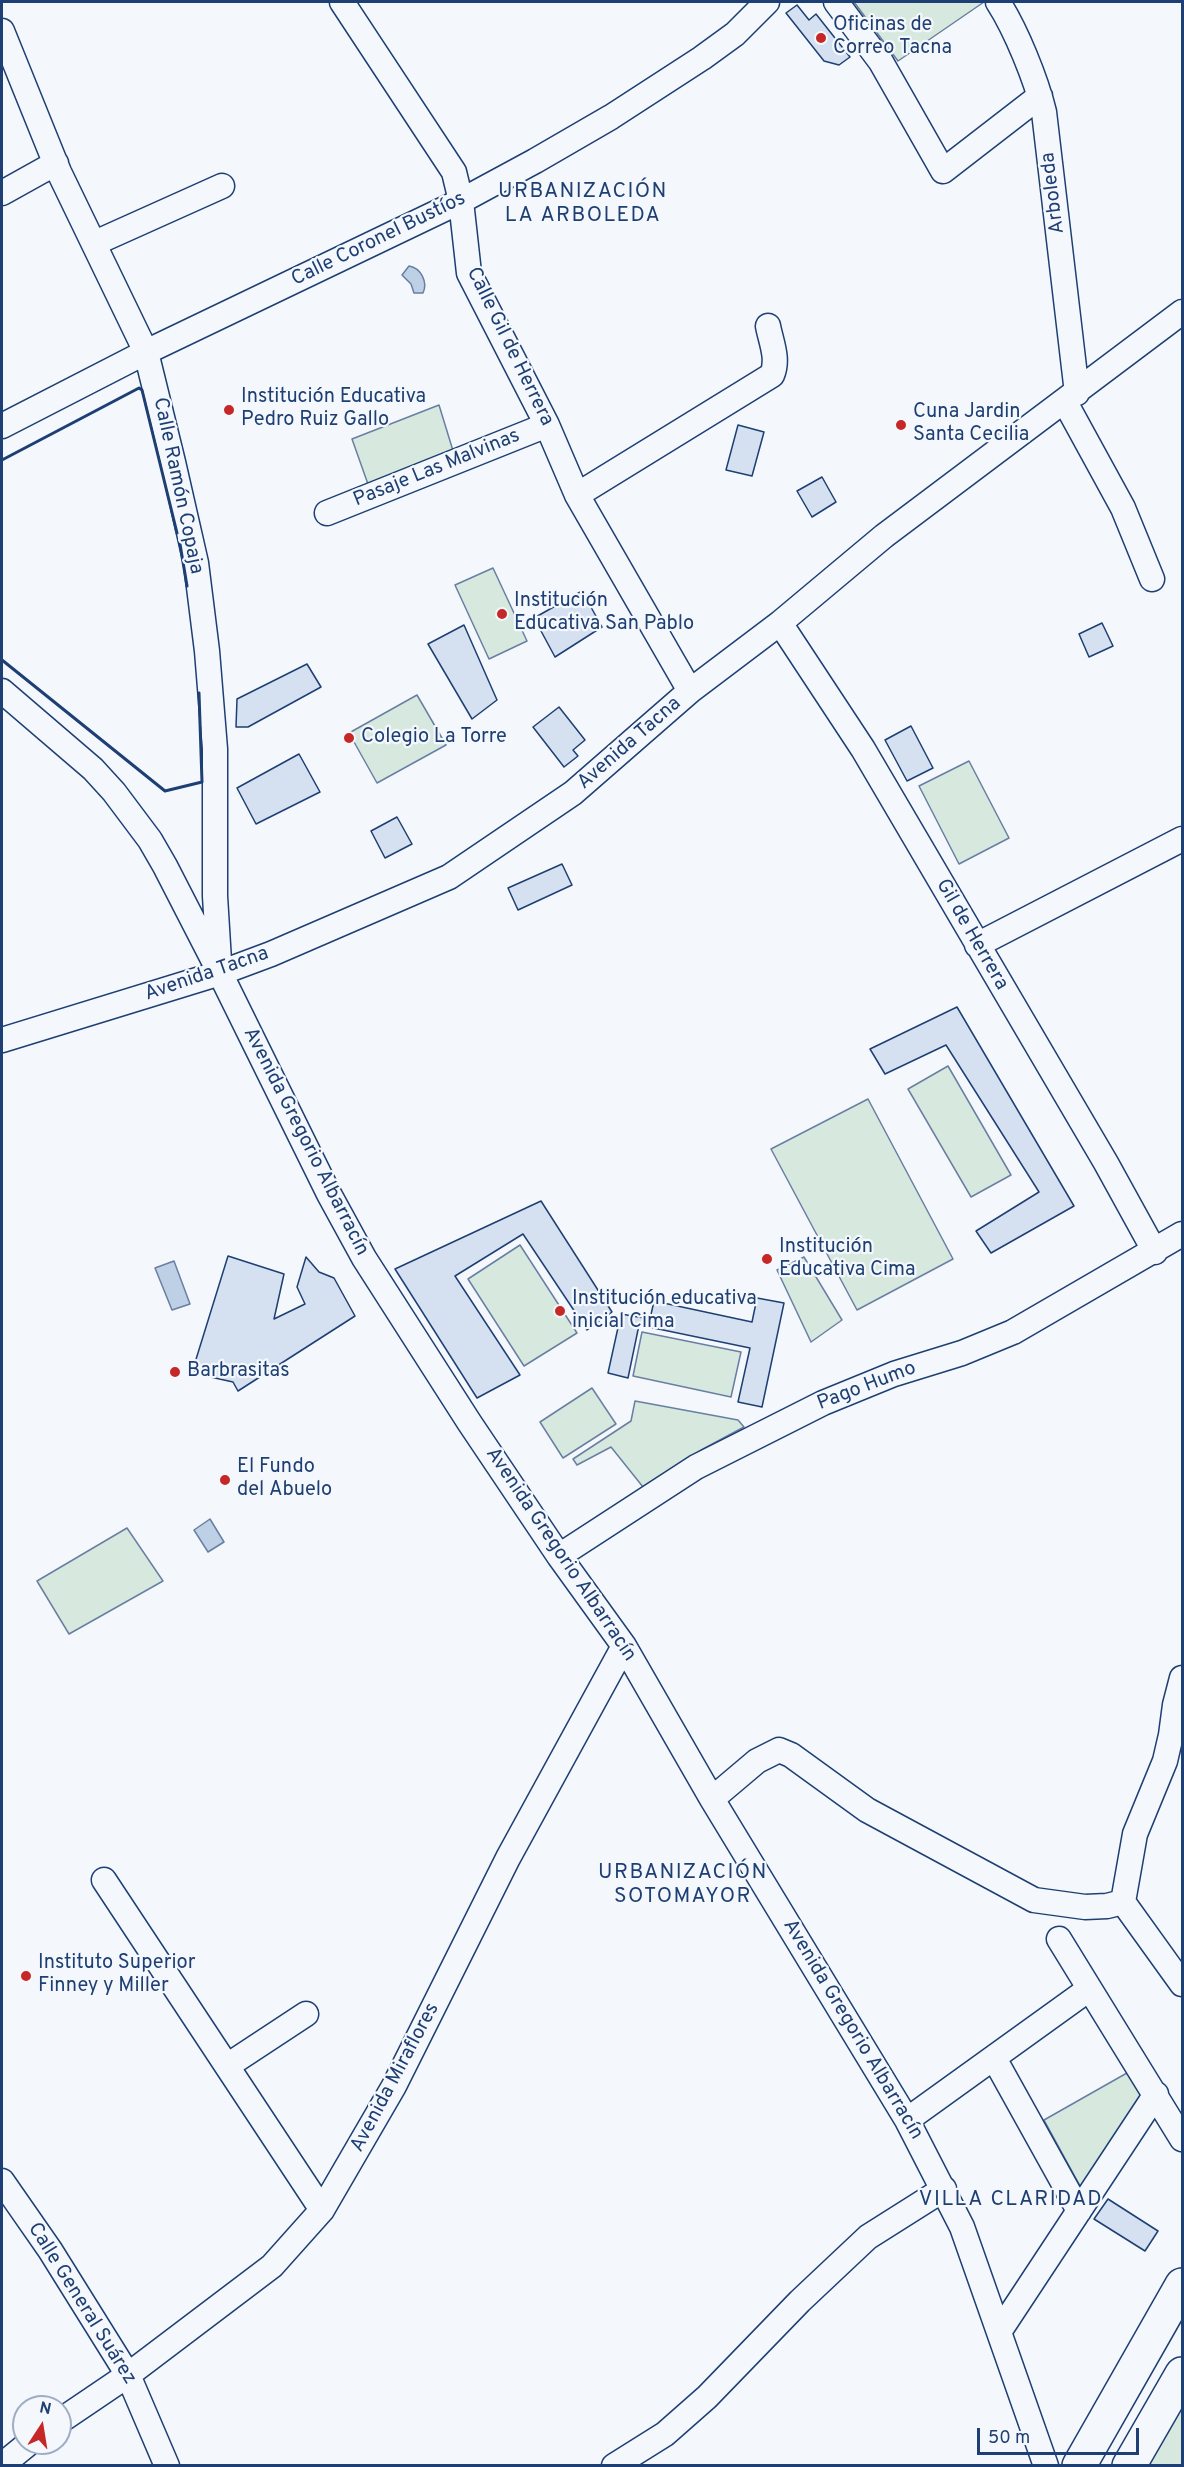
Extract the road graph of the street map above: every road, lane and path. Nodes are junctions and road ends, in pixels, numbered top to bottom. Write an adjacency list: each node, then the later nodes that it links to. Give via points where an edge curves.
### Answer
1 (342, 2): 10 (street, Calle Gil de Herrera, via 454,172)
2 (767, 2): 10 (street, Calle Coronel Bustíos, via 735,34 702,58 611,117)
3 (836, 2): 6 (street, via 881,62 943,171)
4 (998, 2): 6 (street, Arboleda)
5 (2, 31): 7 (street, Calle Ramón Copaja)
6 (1040, 96): 15 (street, Arboleda, via 1052,170)
7 (56, 163): 9 (street); 11 (street, Calle Ramón Copaja)
8 (222, 186): 11 (street)
9 (2, 193)
10 (461, 201): 14 (street, Calle Coronel Bustíos); 16 (street, Calle Gil de Herrera, via 469,273)
11 (94, 243): 14 (street, Calle Ramón Copaja)
12 (1182, 312): 15 (street, Avenida Tacna)
13 (768, 326): 18 (street, via 776,368 772,375)
14 (147, 352): 17 (street, Calle Coronel Bustíos); 26 (street, Calle Ramón Copaja, via 196,563 207,651 215,749)
15 (1071, 397): 20 (street); 21 (street, Avenida Tacna, via 884,536)
16 (547, 425): 18 (street, Calle Gil de Herrera); 19 (street, Pasaje Las Malvinas)
17 (2, 426)
18 (577, 495): 23 (street, Calle Gil de Herrera)
19 (327, 513)
20 (1152, 579)
21 (780, 623): 23 (street, Avenida Tacna); 25 (street, Gil de Herrera, via 862,748)
22 (2, 691): 26 (street, Avenida Gregorio Albarracín, via 85,762 133,816 165,866)
23 (690, 691): 26 (street, Avenida Tacna, via 573,793 448,877)
24 (1182, 839): 25 (street)
25 (977, 945): 29 (street, Gil de Herrera)
26 (219, 973): 27 (street, Avenida Tacna); 30 (street, Avenida Gregorio Albarracín, via 328,1194 364,1258)
27 (2, 1040)
28 (1182, 1234): 29 (street, Pago Humo)
29 (1155, 1252): 30 (street, Pago Humo, via 1013,1332 823,1402 728,1450)
30 (559, 1556): 31 (street, Avenida Gregorio Albarracín)
31 (624, 1646): 33 (street, Avenida Gregorio Albarracín); 47 (street, Avenida Miraflores, via 508,1858 394,2086)
32 (1182, 1678): 35 (street, via 1165,1761 1135,1833)
33 (712, 1799): 35 (street, via 757,1761 779,1750 867,1810 1034,1899 1085,1907); 43 (street, Avenida Gregorio Albarracín)
34 (104, 1880): 41 (street)
35 (1123, 1902): 37 (street)
36 (1059, 1939): 38 (street)
37 (1182, 1984)
38 (1089, 1989): 40 (street); 42 (street)
39 (306, 2014): 41 (street)
40 (994, 2058): 43 (street); 48 (street)
41 (227, 2066): 47 (street)
42 (1156, 2094): 44 (street); 48 (street)
43 (907, 2120): 46 (street, Avenida Gregorio Albarracín)
44 (1182, 2139)
45 (2, 2181): 52 (street, Calle General Suárez)
46 (944, 2189): 50 (street, Avenida Gregorio Albarracín, via 962,2227); 57 (street, via 868,2237 665,2434)
47 (322, 2210): 52 (street, Avenida Miraflores, via 272,2266)
48 (1079, 2211): 50 (street)
49 (1182, 2285): 59 (highway)
50 (999, 2332): 58 (street, Avenida Gregorio Albarracín)
51 (1182, 2374): 60 (highway)
52 (128, 2375): 53 (street, Avenida Miraflores); 56 (street, Calle General Suárez)
53 (72, 2413)
54 (14, 2455): 55 (street)
55 (2, 2466)
56 (167, 2466)
57 (614, 2466)
58 (1046, 2466)
59 (1079, 2466)
60 (1129, 2466)

